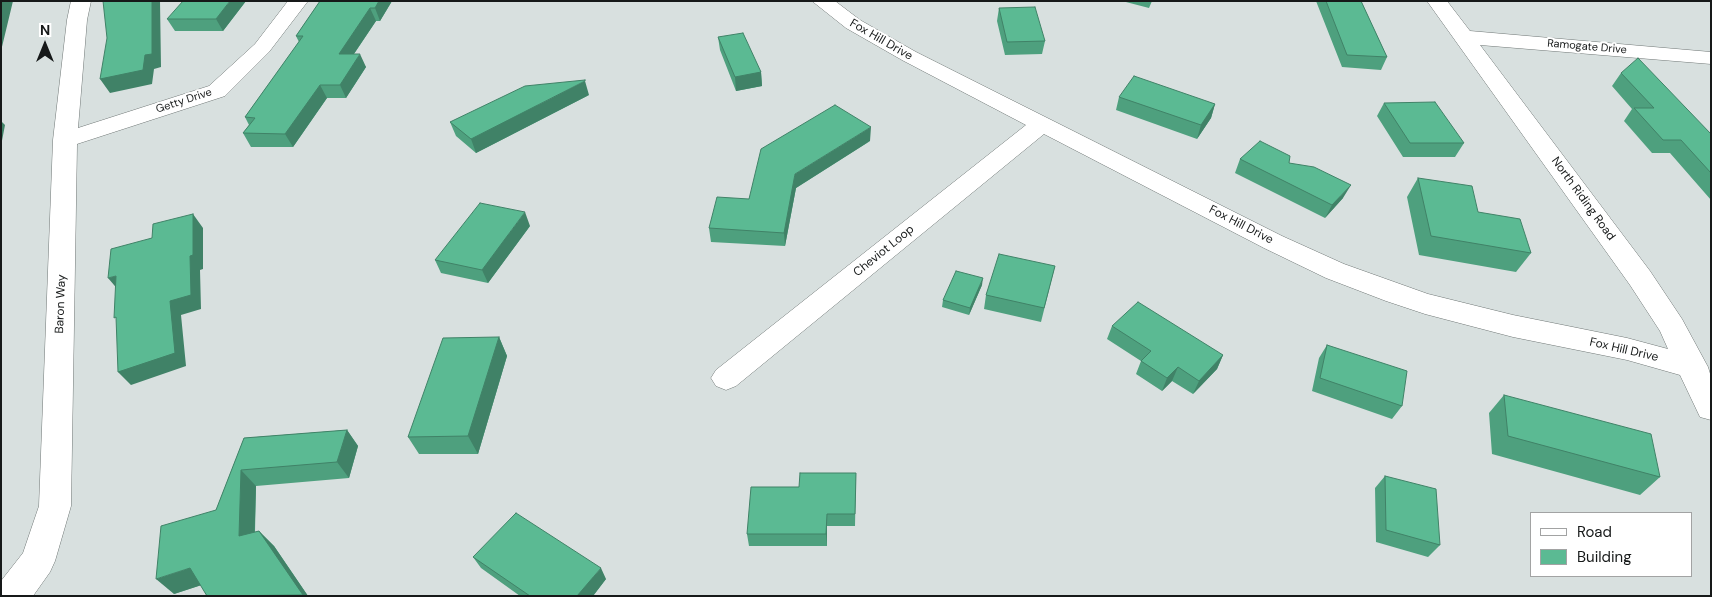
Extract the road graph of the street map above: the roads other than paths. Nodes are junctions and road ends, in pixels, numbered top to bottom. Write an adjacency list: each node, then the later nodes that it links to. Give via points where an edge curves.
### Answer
1 (81, 1): 8 (street, Baron Way)
2 (298, 1): 8 (street, Getty Drive, via 262,48 217,90)
3 (822, 1): 7 (street, Fox Hill Drive, via 853,24 909,56)
4 (1437, 1): 5 (street, North Riding Road)
5 (1462, 36): 6 (street, Ramogate Drive); 9 (street, North Riding Road, via 1640,278)
6 (1711, 58)
7 (1042, 124): 9 (street, Fox Hill Drive, via 1273,242 1396,294 1513,326 1627,349); 10 (street, Cheviot Loop)
8 (65, 140): 12 (street, Baron Way, via 55,506 38,561)
9 (1693, 367): 11 (street, North Riding Road)
10 (726, 378)
11 (1711, 408)
12 (11, 596)

